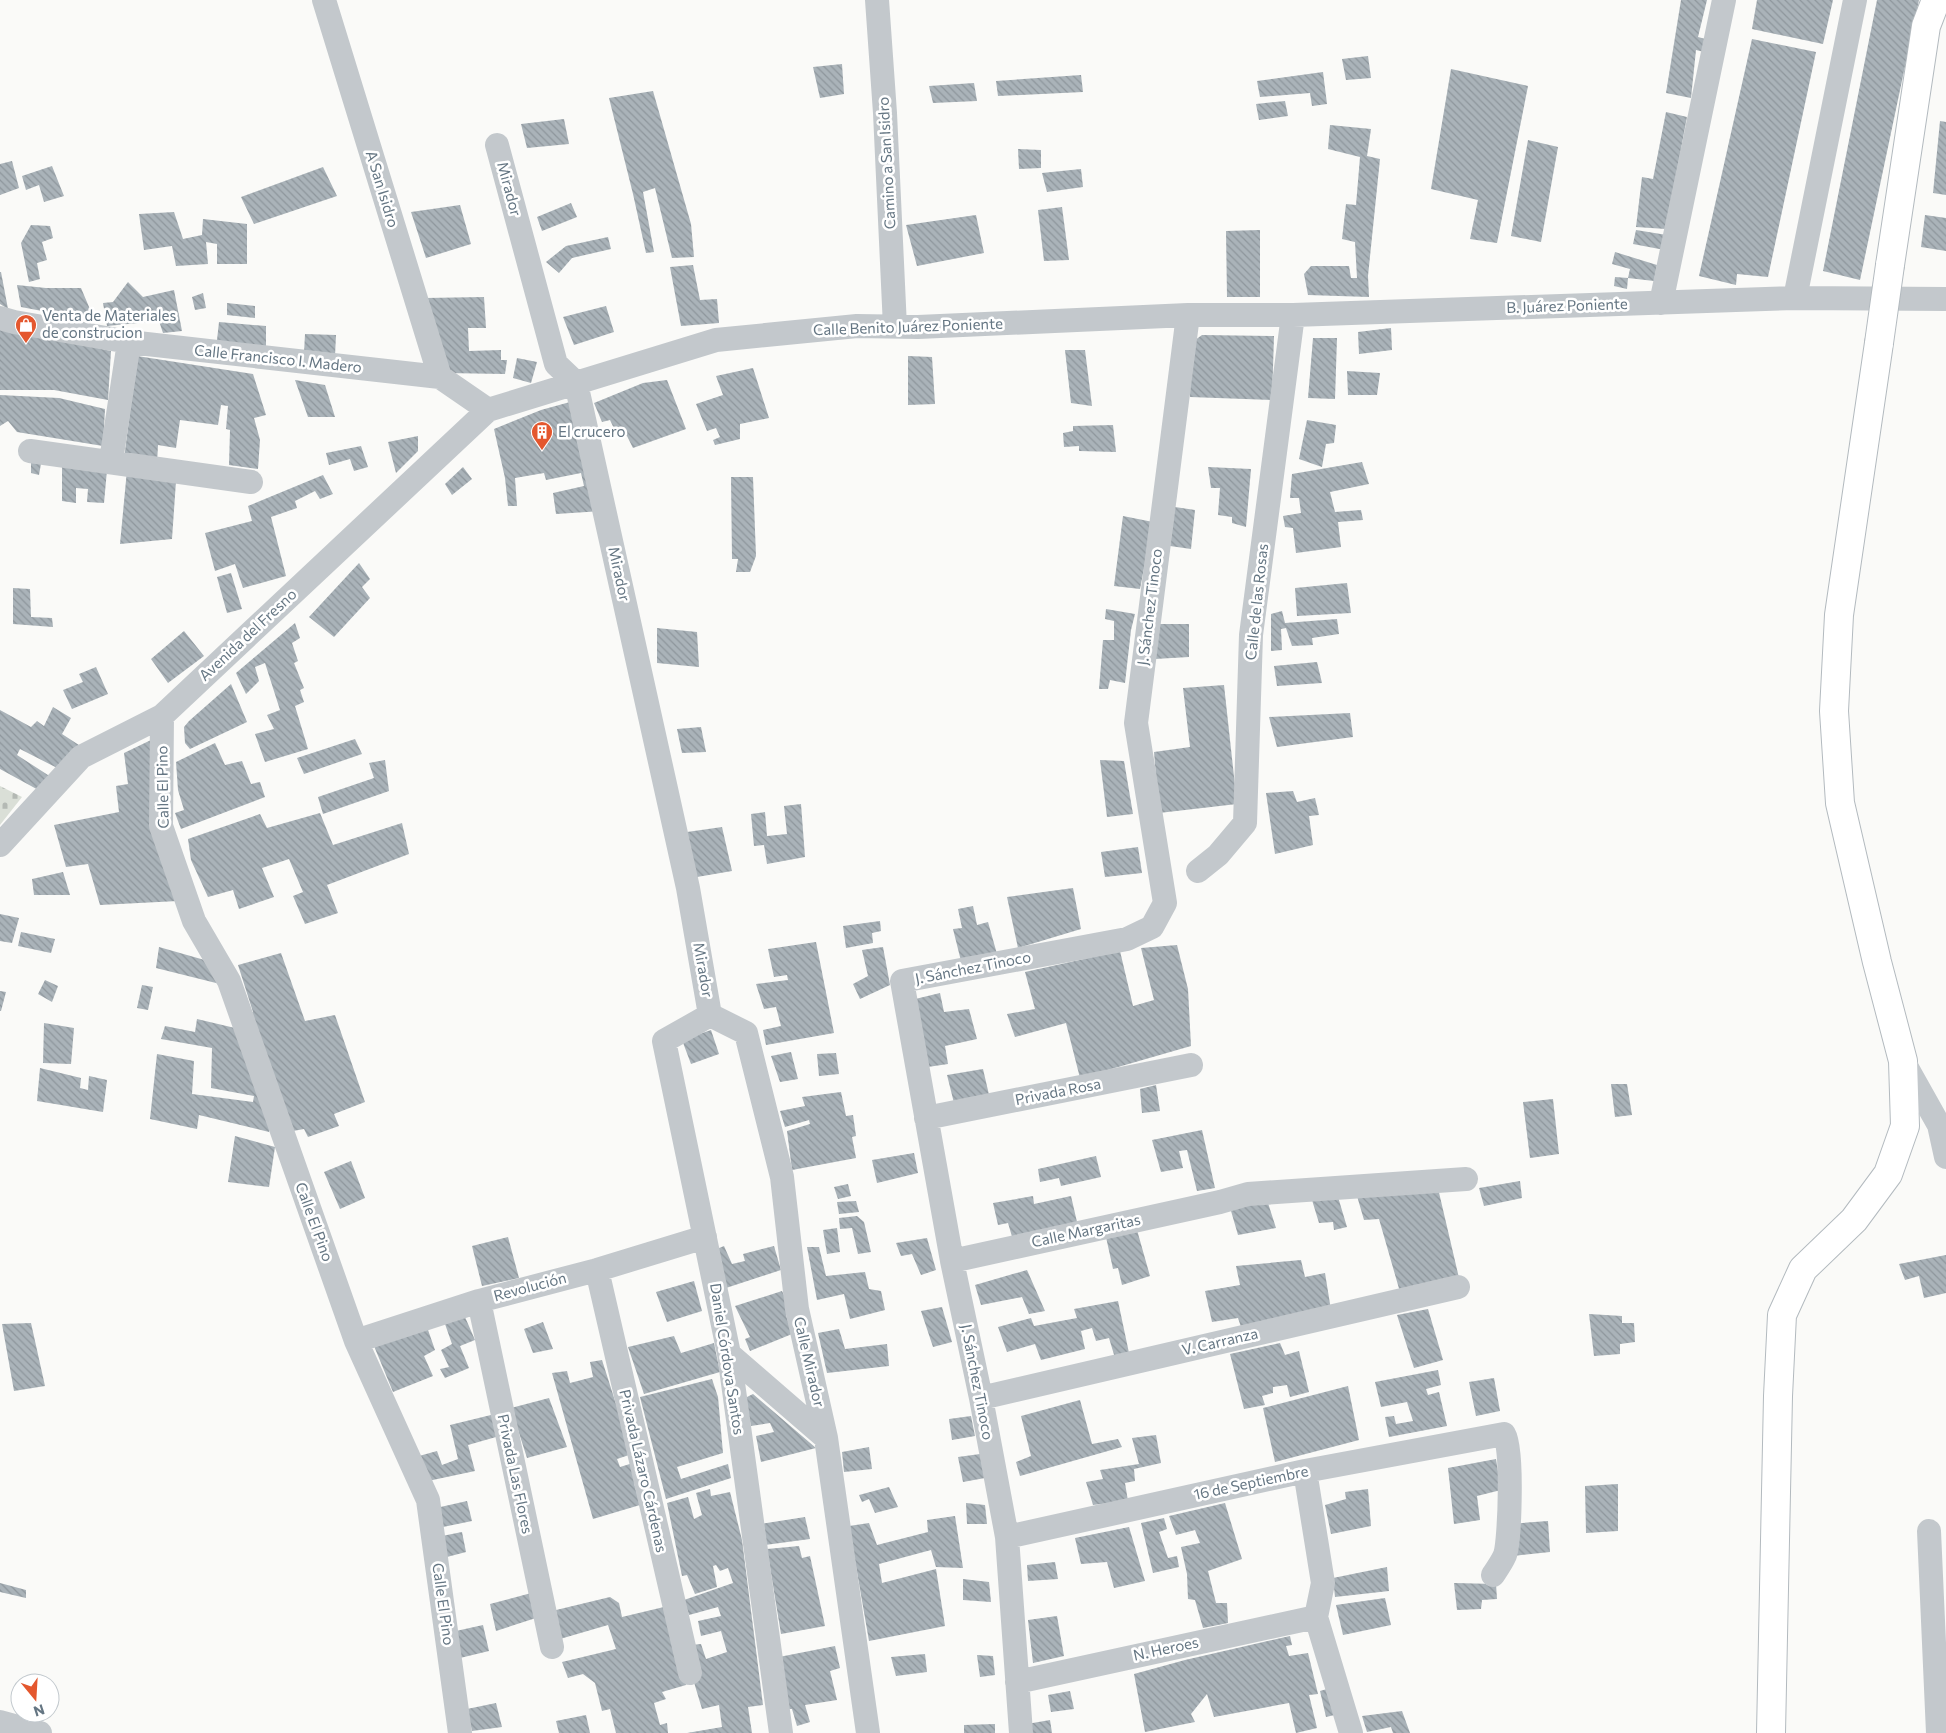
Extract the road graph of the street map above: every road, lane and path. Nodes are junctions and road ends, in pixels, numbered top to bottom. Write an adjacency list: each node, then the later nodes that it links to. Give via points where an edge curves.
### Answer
1 (324, 0): 15 (street, A San Isidro)
2 (877, 0): 13 (street, Camino a San Isidro)
3 (1724, 0): 9 (street)
4 (1855, 0): 7 (street)
5 (1936, 0): 25 (main road, bridge, via 1926,26 1839,615 1834,711 1840,803)
6 (497, 145): 16 (street, Mirador, via 556,364)
7 (1795, 298): 8 (street, B. Juárez Poniente); 9 (street, B. Juárez Poniente)
8 (1946, 299)
9 (1661, 303): 11 (street, B. Juárez Poniente)
10 (1188, 315): 11 (street, B. Juárez Poniente); 13 (street, Calle Benito Juárez Poniente); 27 (street, J. Sánchez Tinoco, via 1136,723 1165,903 1152,926 1127,938 902,981)
11 (1292, 315): 23 (street, Calle de las Rosas, via 1252,635 1245,823 1218,855)
12 (0, 318): 14 (street, Calle Francisco I. Madero)
13 (895, 327): 16 (street, Calle Benito Juárez Poniente, via 857,326 716,340)
14 (129, 342): 15 (street, Calle Francisco I. Madero); 19 (street)
15 (440, 377): 17 (street, Calle Francisco I. Madero)
16 (576, 383): 17 (street, Calle Benito Juárez Poniente); 24 (street, Mirador, via 688,888)
17 (488, 410): 21 (street, Avenida del Fresno)
18 (30, 451): 19 (street)
19 (111, 461): 20 (street)
20 (251, 482)
21 (162, 716): 22 (street, Avenida del Fresno, via 81,757); 35 (street, Calle El Pino, via 161,826 194,921 229,980)
22 (0, 845)
23 (1198, 871)
24 (710, 1015): 30 (street, Daniel Córdova Santos, via 664,1041); 38 (street, Calle Mirador, via 746,1033 782,1177 797,1309)
25 (1903, 1061): 28 (street, via 1940,1125); 54 (main road, via 1905,1126 1888,1174 1854,1220 1803,1269 1782,1315)
26 (1191, 1065): 27 (street, Privada Rosa)
27 (926, 1118): 31 (street, J. Sánchez Tinoco)
28 (1946, 1157)
29 (1466, 1179): 31 (street, Calle Margaritas, via 1248,1194)
30 (705, 1237): 32 (street, Revolución); 36 (street, Daniel Córdova Santos)
31 (952, 1260): 37 (street, J. Sánchez Tinoco)
32 (597, 1270): 34 (street, Revolución); 45 (street, Privada Lázaro Cárdenas)
33 (1458, 1287): 37 (street, V. Carranza)
34 (479, 1301): 35 (street, Revolución); 44 (street, Privada Las Flores)
35 (356, 1341): 49 (street, Calle El Pino, via 428,1500)
36 (728, 1354): 38 (street); 50 (street, Daniel Córdova Santos)
37 (981, 1398): 41 (street, J. Sánchez Tinoco)
38 (826, 1438): 51 (street, Calle Mirador)
39 (1305, 1471): 41 (street, 16 de Septiembre); 42 (street, 16 de Septiembre, via 1504,1434 1510,1454 1509,1510 1505,1554); 43 (street, via 1323,1583)
40 (1929, 1531): 55 (street)
41 (1007, 1537): 46 (street, J. Sánchez Tinoco)
42 (1493, 1575)
43 (1316, 1617): 46 (street, N. Heroes); 53 (street)
44 (552, 1647)
45 (690, 1673)
46 (1017, 1682): 52 (street, J. Sánchez Tinoco)
47 (0, 1722): 48 (street)
48 (40, 1733)
49 (460, 1733)
50 (781, 1733)
51 (868, 1733)
52 (1021, 1733)
53 (1351, 1733)
54 (1771, 1733)
55 (1938, 1733)

